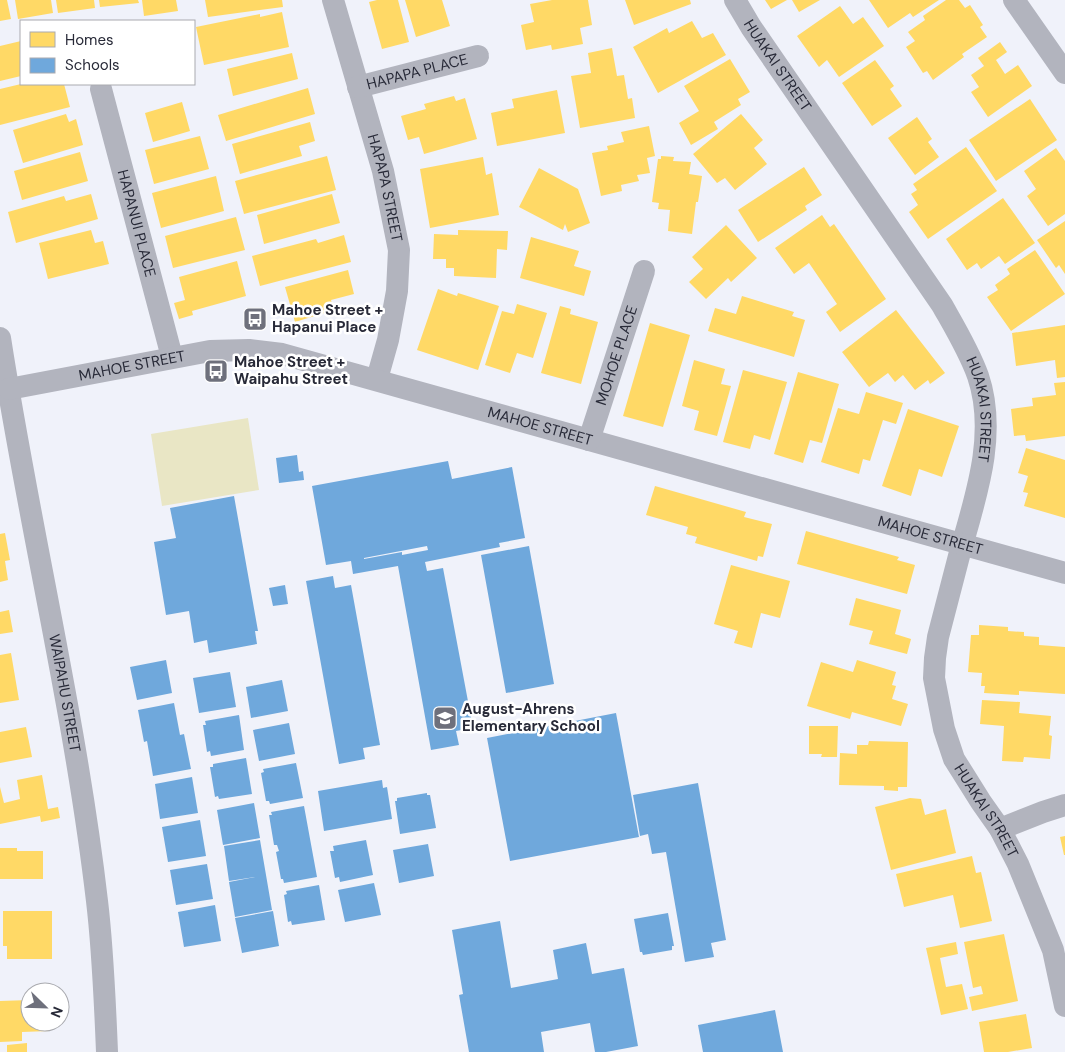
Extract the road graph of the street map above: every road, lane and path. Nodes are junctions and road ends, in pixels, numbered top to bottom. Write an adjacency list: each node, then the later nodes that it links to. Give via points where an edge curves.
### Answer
1 (333, 0): 6 (street, HAPAPA STREET)
2 (735, 0): 14 (street, HUAKAI STREET, via 963,340 978,377 986,415 981,474)
3 (1014, 0): 5 (street)
4 (478, 56): 6 (street, HAPAPA PLACE)
5 (1065, 73)
6 (358, 87): 11 (street, HAPAPA STREET, via 383,171 399,250 397,291)
7 (101, 89): 10 (street, HAPANUI PLACE)
8 (644, 271): 13 (street, MOHOE PLACE)
9 (0, 338): 12 (street, WAIPAHU STREET)
10 (172, 357): 11 (street, MAHOE STREET, via 210,351 249,350 282,354); 12 (street, MAHOE STREET)
11 (377, 379): 13 (street, MAHOE STREET)
12 (5, 396): 19 (street, WAIPAHU STREET, via 83,801 102,954)
13 (589, 440): 14 (street, MAHOE STREET)
14 (963, 544): 15 (street, MAHOE STREET); 17 (street, HUAKAI STREET, via 938,637 934,678 944,730 954,759)
15 (1065, 573)
16 (1065, 805): 17 (street)
17 (1000, 829): 18 (street, HUAKAI STREET, via 1053,950)
18 (1065, 1006)
19 (107, 1052)

